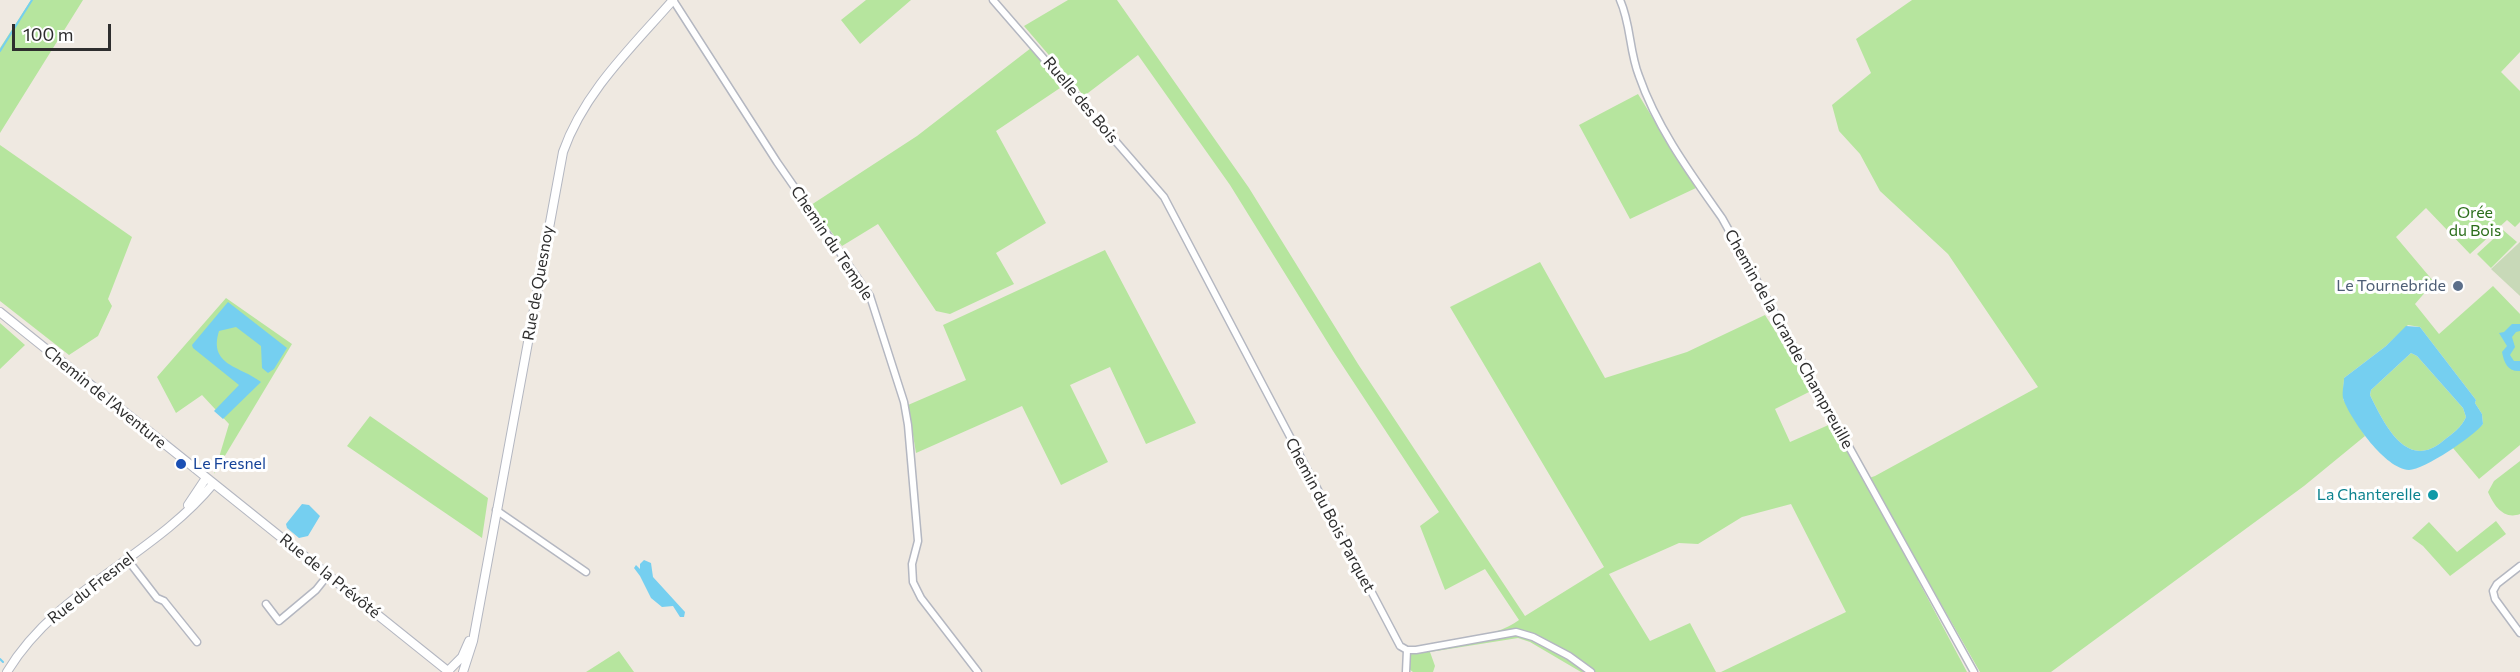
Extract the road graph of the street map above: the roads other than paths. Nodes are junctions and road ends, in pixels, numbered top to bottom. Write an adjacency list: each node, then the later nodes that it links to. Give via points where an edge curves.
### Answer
1 (673, 0): 7 (street, Rue de Quesnoy, via 593,93 565,148); 20 (street, Chemin du Temple, via 777,162 870,296 908,425 918,541 912,564 913,582)
2 (993, 0): 4 (street, Ruelle des Bois)
3 (1620, 0): 23 (street, Chemin de la Grande Champreuille, via 1636,68 1654,109 1682,160 1722,218)
4 (1167, 202): 16 (street, Chemin du Bois Parquet, via 1390,631)
5 (0, 312): 6 (street, Chemin de l'Aventure)
6 (210, 481): 8 (street, Rue du Fresnel, via 184,514); 11 (street, Rue de la Prévôté)
7 (496, 510): 10 (street); 12 (street, Rue de Quesnoy)
8 (127, 559): 15 (street); 17 (street, Rue du Fresnel, via 41,627)
9 (2520, 566): 14 (street, via 2493,591)
10 (586, 572)
11 (328, 575): 13 (street, via 279,621); 18 (street, Rue de la Prévôté)
12 (479, 601): 18 (street, Rue de Quesnoy, via 466,650); 19 (street, Rue de Quesnoy, via 470,657)
13 (266, 604)
14 (2520, 633)
15 (197, 642)
16 (1407, 650): 21 (street); 22 (street, via 1516,632 1569,656)
17 (7, 672)
18 (448, 672)
19 (463, 672)
20 (978, 672)
21 (1406, 672)
22 (1591, 672)
23 (1974, 672)

